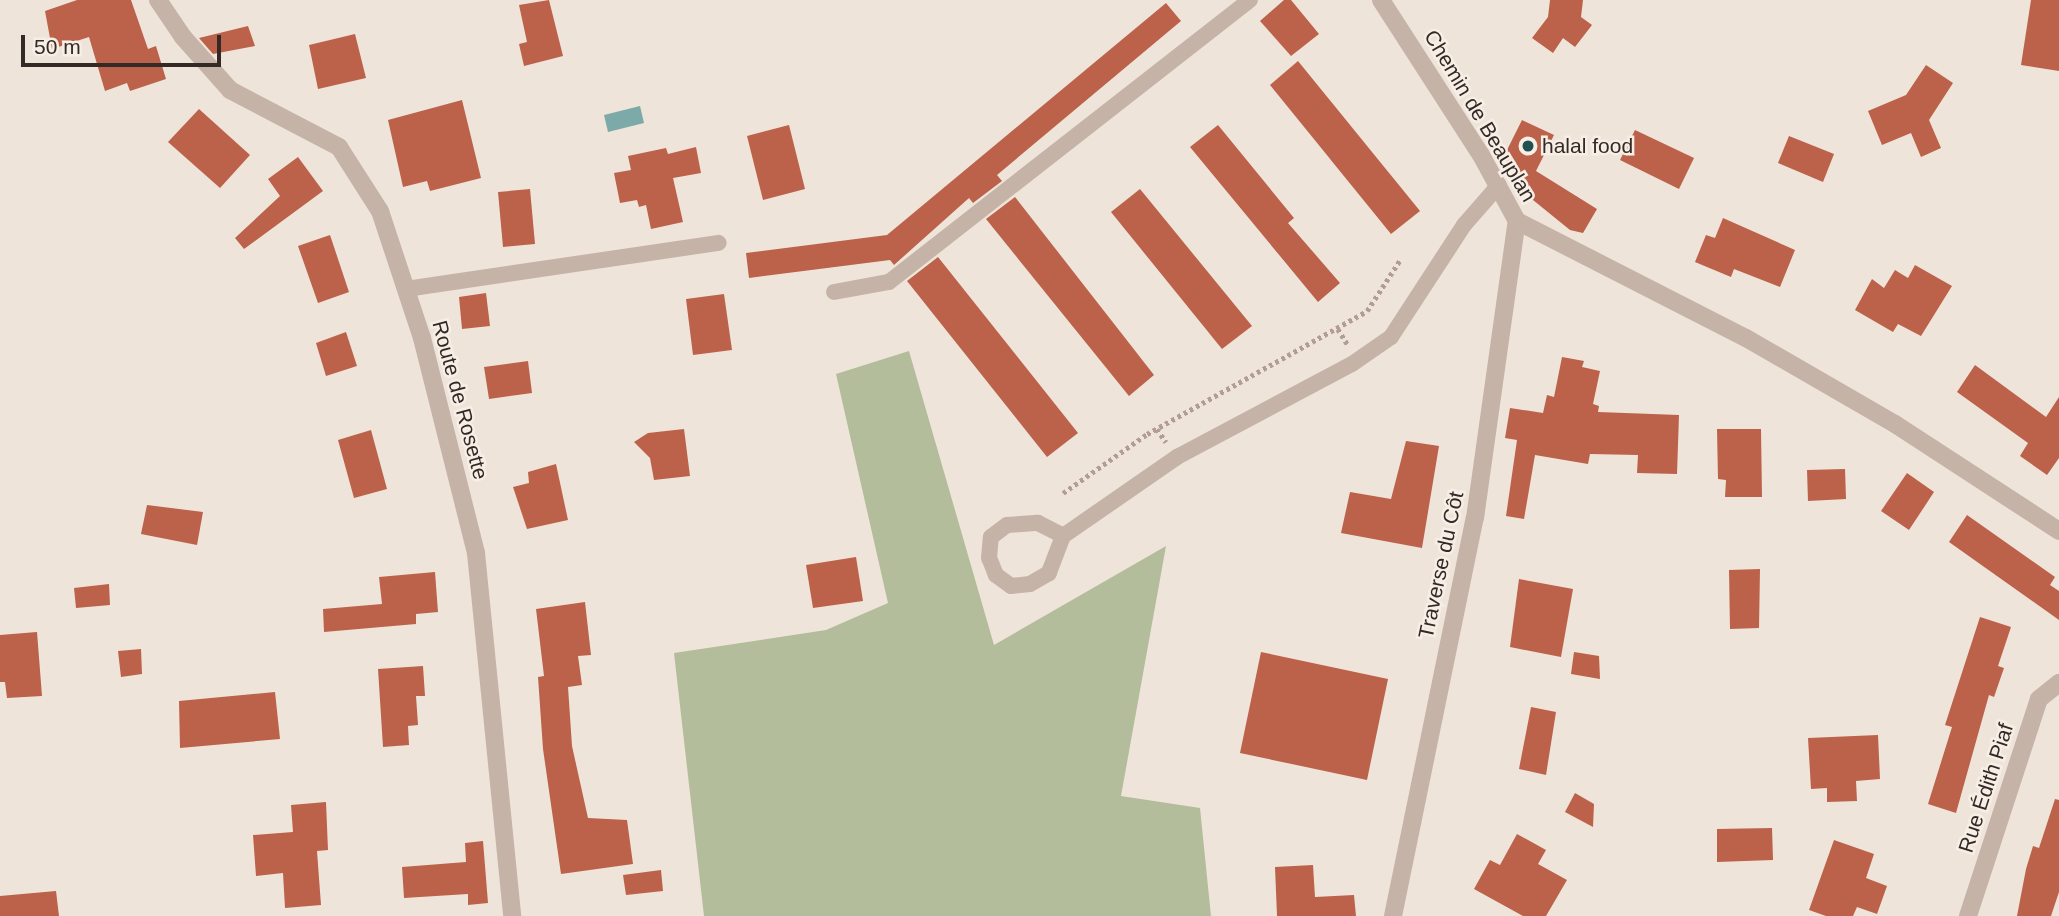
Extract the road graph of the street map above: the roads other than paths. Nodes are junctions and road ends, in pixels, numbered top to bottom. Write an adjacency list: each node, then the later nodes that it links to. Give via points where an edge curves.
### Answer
1 (158, 0): 7 (street, Route de Rosette, via 183,37 230,90 339,147 380,211)
2 (1250, 0): 8 (lane, via 889,282)
3 (1381, 0): 4 (street, Chemin de Beauplan)
4 (1499, 185): 5 (street, Chemin de Beauplan); 10 (lane, via 1464,225 1391,337 1352,364 1177,457)
5 (1517, 221): 9 (street, via 1758,344 1895,424); 13 (street, Traverse du Côt, via 1475,518)
6 (719, 243): 7 (lane)
7 (406, 289): 12 (street, Route de Rosette, via 476,553)
8 (834, 292)
9 (2059, 531)
10 (1063, 536): 10 (lane, via 1049,573 1030,584 1011,586 996,575 989,558 991,537 1007,525 1038,523)
11 (2059, 682): 14 (street, Rue Édith Piaf, via 2039,699)
12 (512, 916)
13 (1393, 916)
14 (1968, 916)

